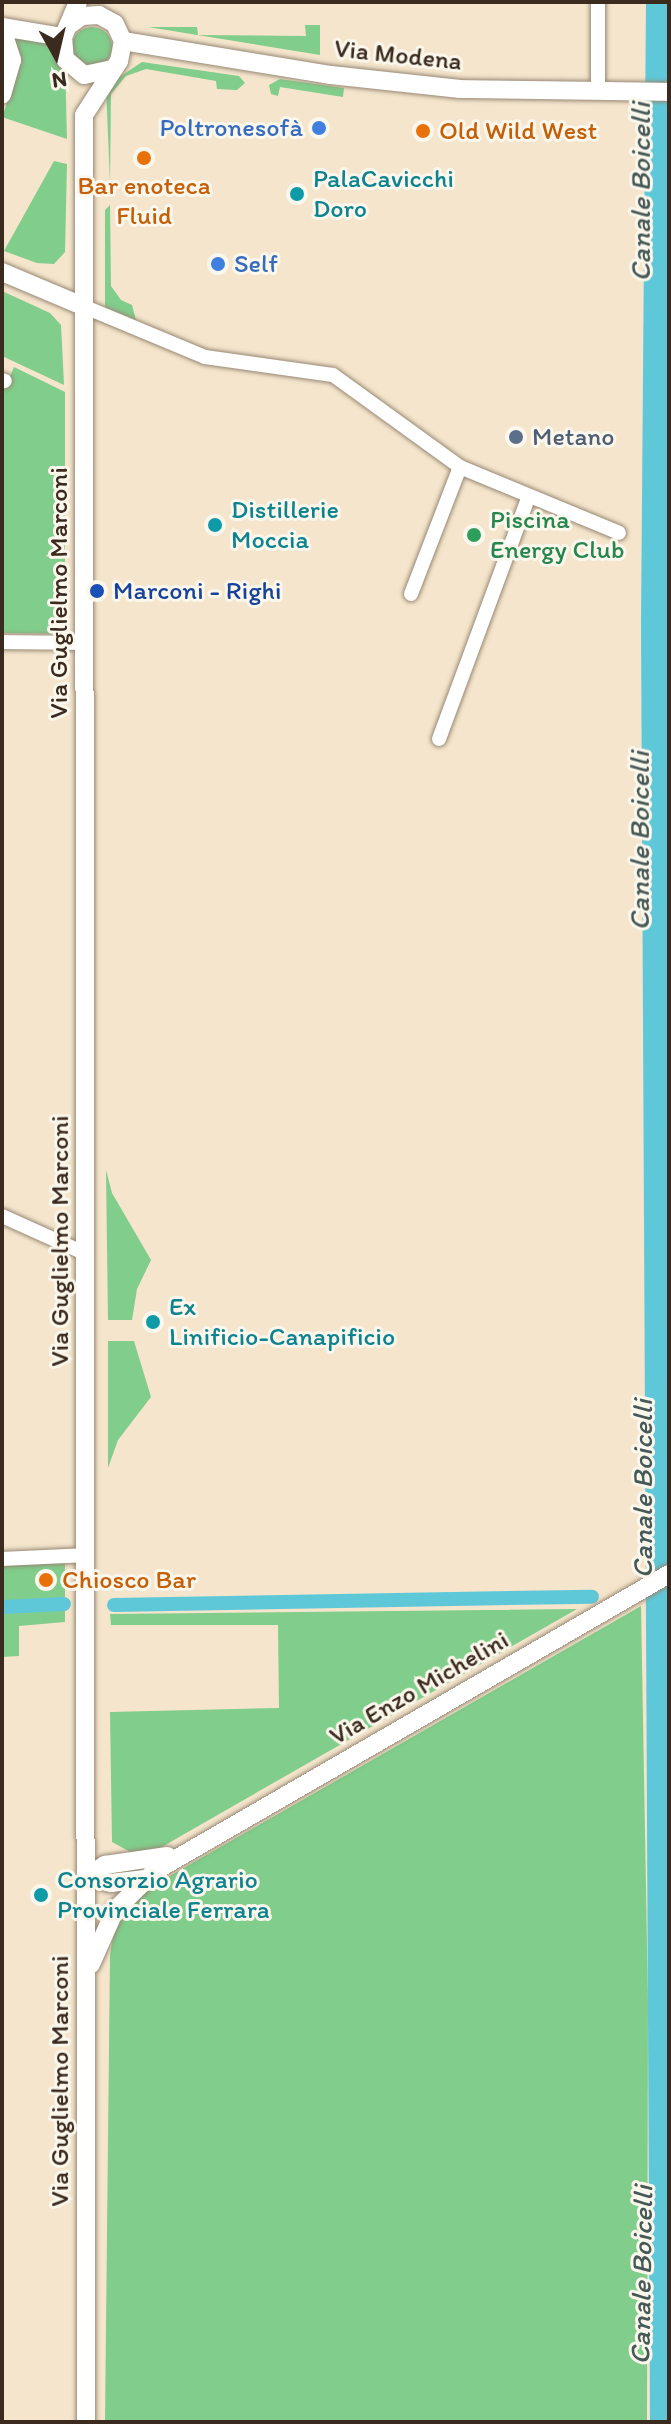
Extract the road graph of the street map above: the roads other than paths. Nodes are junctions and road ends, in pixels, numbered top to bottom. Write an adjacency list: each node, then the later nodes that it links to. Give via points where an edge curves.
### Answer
1 (78, 2): 5 (main road)
2 (598, 2): 9 (street)
3 (96, 8): 5 (main road); 6 (main road, via 115,24)
4 (2, 28): 5 (main road); 11 (main road, via 12,60)
5 (66, 32): 8 (main road, via 65,59)
6 (123, 41): 7 (main road); 9 (main road, Via Modena, via 355,78 489,91)
7 (112, 69): 8 (main road, via 94,76); 12 (main road)
8 (75, 70): 12 (main road)
9 (598, 92): 10 (main road, Via Modena)
10 (669, 92)
11 (2, 95)
12 (84, 115): 14 (main road, Via Guglielmo Marconi)
13 (2, 272): 14 (main road)
14 (85, 307): 15 (street, via 205,357 333,375); 20 (main road, Via Guglielmo Marconi)
15 (460, 467): 16 (street); 18 (street)
16 (528, 499): 17 (street); 21 (street)
17 (619, 533)
18 (411, 594)
19 (2, 642): 20 (street)
20 (85, 643): 23 (main road, Via Guglielmo Marconi)
21 (439, 739)
22 (2, 1216): 23 (street)
23 (86, 1254): 24 (main road, Via Guglielmo Marconi)
24 (87, 1555): 25 (street); 27 (main road, Via Guglielmo Marconi)
25 (2, 1559)
26 (669, 1574): 28 (main road, Via Enzo Michelini)
27 (87, 1811): 29 (main road, via 95,1845); 30 (main road, Via Guglielmo Marconi)
28 (195, 1847): 29 (main road, Via Enzo Michelini, via 147,1862); 31 (main road, Via Enzo Michelini)
29 (117, 1863): 30 (main road, Via Enzo Michelini)
30 (87, 1877): 31 (main road, Via Enzo Michelini, via 111,1883); 32 (main road, Via Guglielmo Marconi)
31 (145, 1879): 32 (main road, Via Enzo Michelini, via 106,1923)
32 (87, 1976): 33 (main road, Via Guglielmo Marconi)
33 (86, 2422)

